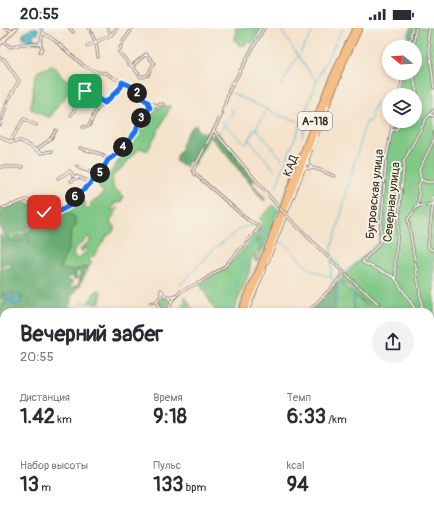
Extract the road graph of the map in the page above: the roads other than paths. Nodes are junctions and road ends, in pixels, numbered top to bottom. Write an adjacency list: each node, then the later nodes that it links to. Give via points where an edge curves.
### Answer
1 (5, 28): 15 (street)
2 (16, 28): 15 (main road)
3 (41, 28): 17 (street)
4 (70, 28): 16 (street)
5 (89, 28): 22 (street)
6 (108, 28): 18 (street)
7 (117, 28): 18 (street)
8 (133, 28): 29 (street, via 119,48 119,52)
9 (264, 28): 49 (street, via 229,91)
10 (355, 28): 88 (highway, КАД / А-118, via 328,86)
11 (361, 28): 32 (highway); 44 (highway, КАД / А-118, via 341,67)
12 (412, 28): 20 (street)
13 (416, 28): 21 (street)
14 (430, 28): 31 (street, via 428,37)
15 (12, 32): 19 (main road)
16 (72, 32)
17 (43, 33): 24 (street); 30 (street, via 84,66 106,73)
18 (111, 35): 22 (street)
19 (4, 40): 23 (main road); 24 (street, via 10,47)
20 (410, 40)
21 (413, 40)
22 (96, 42): 25 (street); 27 (street)
23 (0, 44)
24 (40, 44): 26 (street)
25 (87, 46)
26 (40, 52)
27 (98, 57)
28 (0, 58): 42 (street, via 4,59 19,81 8,100)
29 (132, 66): 29 (street, via 146,54 154,63 144,77 141,77)
30 (122, 82): 33 (street, via 131,86); 34 (street, via 121,87)
31 (434, 88)
32 (332, 96): 44 (highway); 57 (street)
33 (148, 102): 36 (street); 37 (street)
34 (105, 103): 39 (street, via 85,91); 45 (street, via 97,109 89,126)
35 (163, 104): 36 (street)
36 (156, 105): 37 (street)
37 (149, 110): 58 (street, via 119,153)
38 (434, 110): 40 (street, Северная улица)
39 (71, 115)
40 (430, 115): 41 (street); 78 (street, Северная улица, via 404,162 395,262)
41 (434, 116)
42 (0, 125)
43 (36, 125): 53 (street, via 24,119)
44 (318, 125): 89 (highway, КАД / А-118)
45 (83, 127)
46 (392, 128): 50 (street, Бугровская улица)
47 (398, 128): 50 (street)
48 (56, 130): 55 (street, via 50,141)
49 (214, 131): 80 (street, via 193,171 259,228 225,266 181,291); 91 (street, bridge, via 276,204 343,272)
50 (391, 131): 78 (street, Бугровская улица, via 386,161 380,243 362,262)
51 (434, 133): 68 (street, via 433,142 420,170)
52 (0, 136): 53 (street)
53 (10, 142): 55 (street, via 21,141)
54 (80, 148): 58 (street, via 101,154)
55 (36, 150): 56 (street, via 42,153)
56 (52, 152)
57 (308, 157): 62 (street, via 308,164); 63 (street)
58 (108, 160): 64 (street)
59 (77, 166): 64 (street)
60 (0, 167): 61 (street)
61 (23, 167)
62 (312, 168): 63 (street); 65 (street)
63 (302, 172): 90 (street)
64 (99, 175): 71 (street)
65 (334, 176)
66 (58, 178): 67 (street, via 70,172)
67 (78, 178): 69 (street); 71 (street, via 88,181)
68 (420, 180): 70 (street); 74 (street)
69 (71, 182)
70 (434, 182)
71 (87, 188): 75 (street, via 72,198 69,206 52,215 43,212 32,202 25,201)
72 (434, 196): 73 (street)
73 (434, 204): 74 (street); 76 (street, via 428,246)
74 (418, 206): 94 (street, via 408,219)
75 (0, 209)
76 (434, 250)
77 (346, 275): 92 (street)
78 (396, 279): 93 (street)
79 (165, 296): 81 (street); 81 (street, via 161,290); 82 (street)
80 (177, 296): 82 (street); 84 (street)
81 (161, 297): 83 (street)
82 (168, 298): 84 (street)
83 (158, 301): 85 (street); 85 (street, via 151,303)
84 (171, 302): 87 (street)
85 (158, 305): 86 (street)
86 (160, 308)
87 (168, 308)
88 (241, 308)
89 (247, 308)
90 (247, 308)
91 (312, 308)
92 (383, 308)
93 (415, 308)
94 (421, 308)

